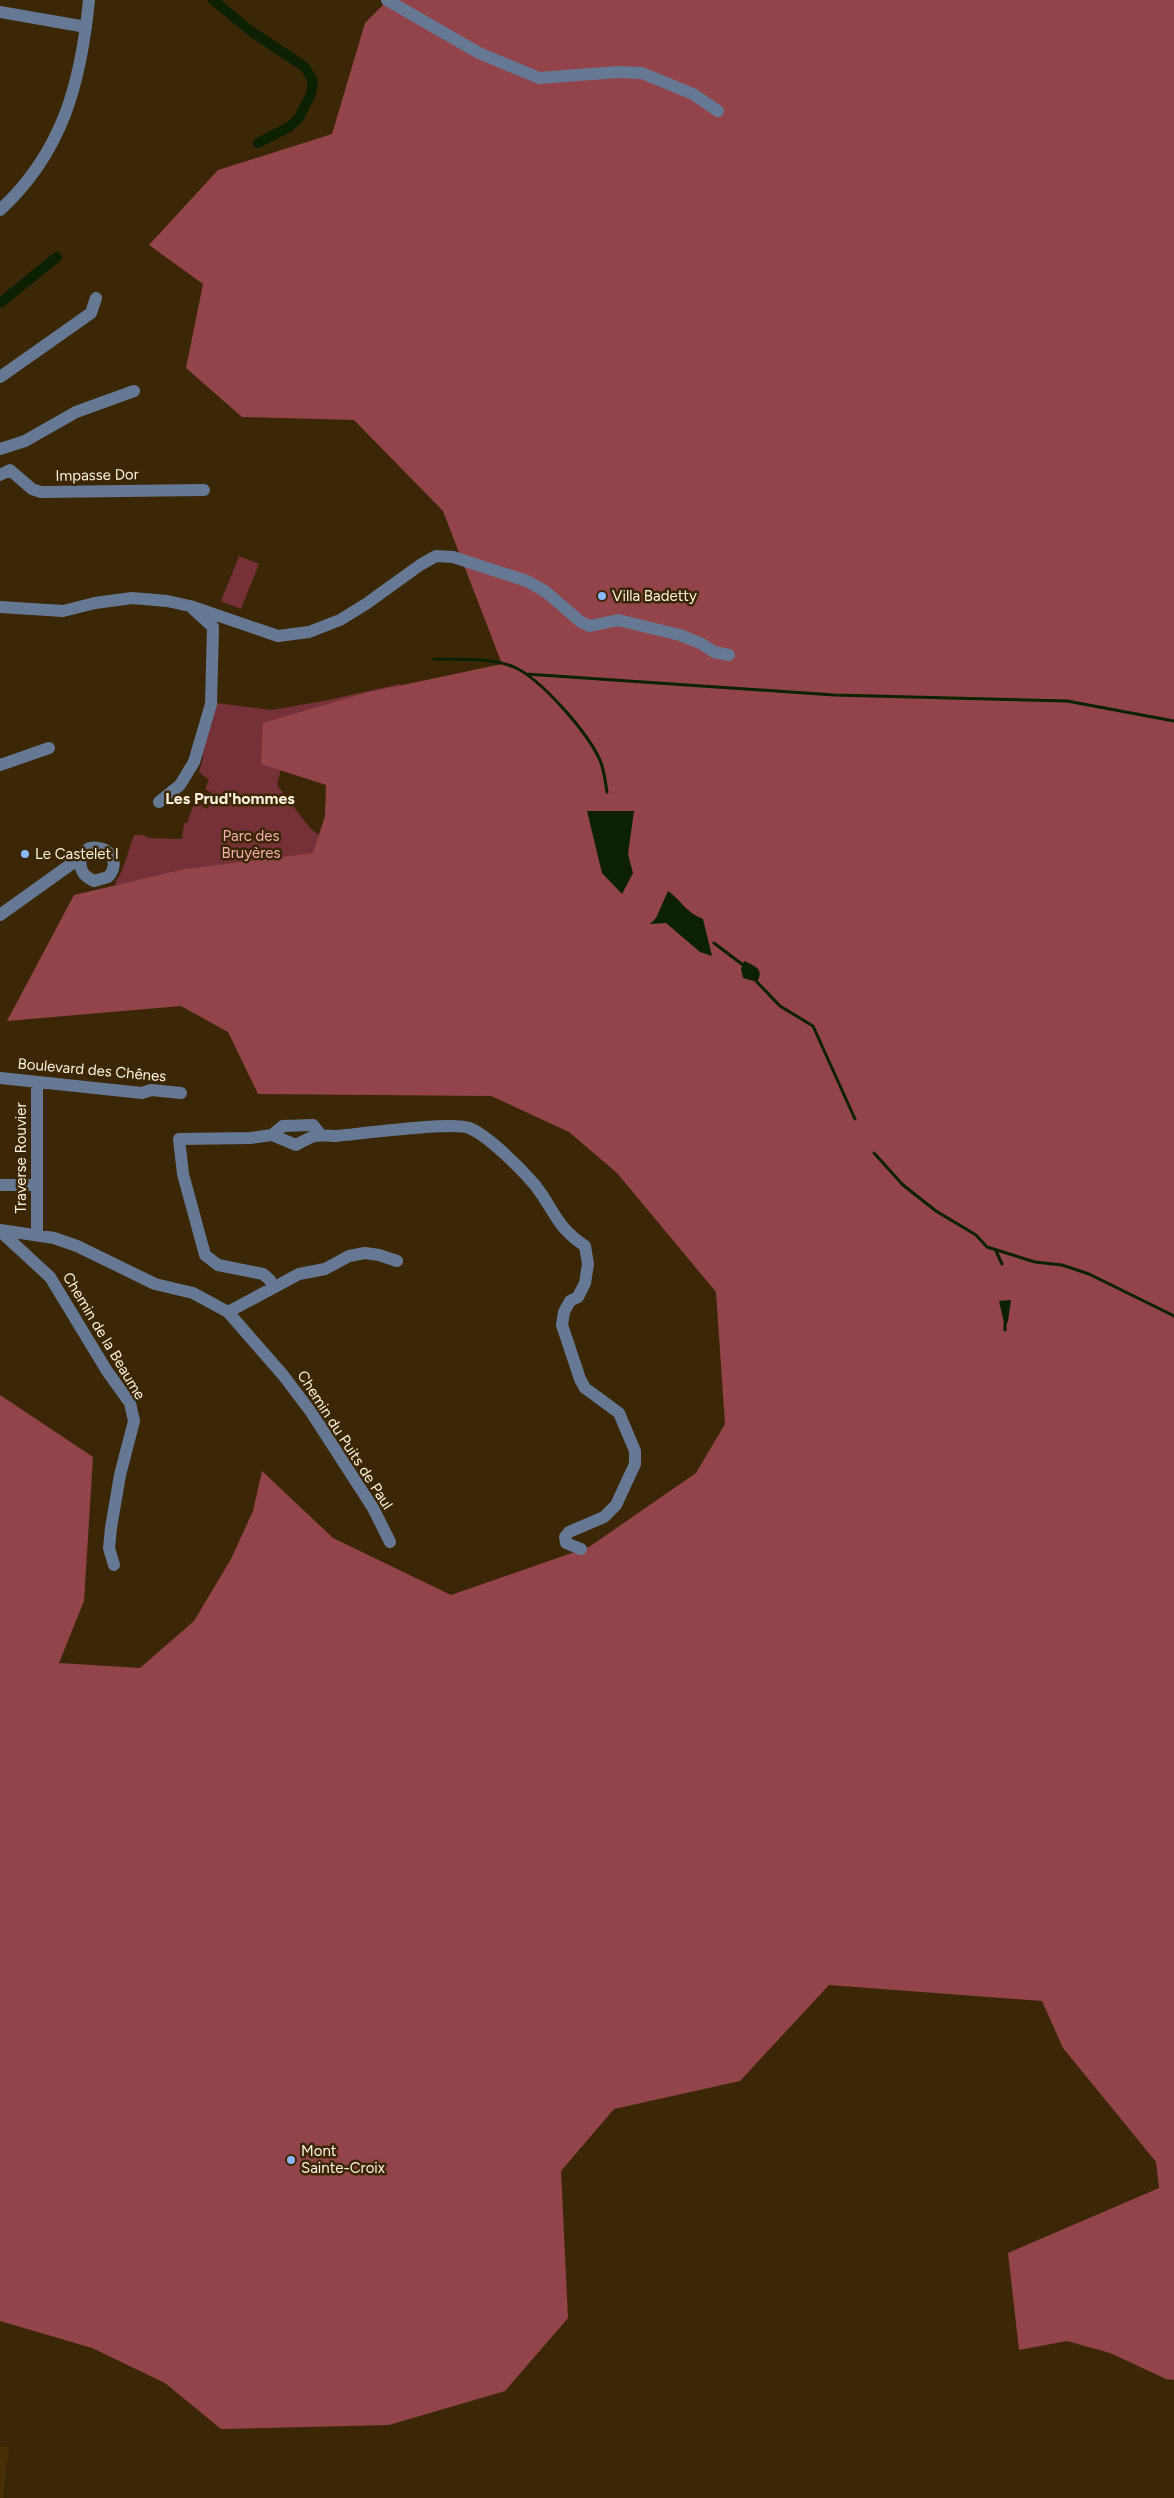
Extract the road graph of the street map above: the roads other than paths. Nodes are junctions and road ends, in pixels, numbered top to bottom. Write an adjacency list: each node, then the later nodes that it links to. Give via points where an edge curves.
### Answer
1 (89, 0): 4 (street)
2 (387, 0): 5 (street, via 479,54 540,78 642,73 693,94)
3 (0, 12): 4 (street)
4 (86, 27): 6 (street, via 80,71 59,130 28,180)
5 (718, 111)
6 (0, 210)
7 (96, 298): 9 (street, via 91,312)
8 (44, 352): 10 (street)
9 (0, 377)
10 (0, 382)
11 (134, 391): 12 (street, via 76,412 25,441)
12 (0, 449)
13 (0, 475): 14 (street, Impasse Dor, via 10,470 32,489 41,492)
14 (204, 490)
15 (190, 606): 16 (street, via 132,598 63,611); 17 (street, via 278,636 309,632 340,620 420,564 436,556 453,556 527,581 590,626 618,620 680,635 714,652); 20 (street, via 213,627 210,704 188,774)
16 (0, 607)
17 (729, 655)
18 (49, 748): 19 (street)
19 (0, 764)
20 (159, 802)
21 (81, 858): 22 (street); 22 (street, via 89,848 102,847 112,855 114,863 111,874 102,880 94,881); 23 (street)
22 (84, 875): 23 (street, via 62,878)
23 (41, 886): 24 (street)
24 (0, 915)
25 (0, 1078): 26 (street, Boulevard des Chênes)
26 (37, 1082): 27 (street, Boulevard des Chênes, via 142,1093 150,1090); 31 (street, Traverse Rouvier)
27 (181, 1093)
28 (272, 1134): 29 (street, via 296,1145); 29 (street, via 283,1126 313,1125); 35 (street, via 250,1138 179,1139 178,1151 205,1254 218,1266 263,1274)
29 (320, 1134): 38 (street, via 336,1136 468,1127 524,1172 569,1236 586,1246 585,1283 578,1297 570,1301 562,1325 585,1388 619,1413 635,1454 635,1464 616,1506 604,1517 569,1532 565,1537 566,1543)
30 (0, 1185): 31 (street)
31 (36, 1185): 33 (street, Traverse Rouvier)
32 (0, 1230): 33 (street, Chemin du Puits de Paul); 39 (street, Chemin de la Beaume, via 50,1277 130,1403 134,1421 120,1475 109,1548)
33 (37, 1235): 36 (street, Chemin du Puits de Paul, via 77,1246 155,1284 193,1293)
34 (397, 1262): 35 (street, via 365,1253 349,1256 325,1269 299,1274)
35 (273, 1288): 36 (street)
36 (228, 1312): 37 (street, Chemin du Puits de Paul, via 283,1374 311,1412 373,1508)
37 (390, 1542)
38 (581, 1549)
39 (114, 1565)

